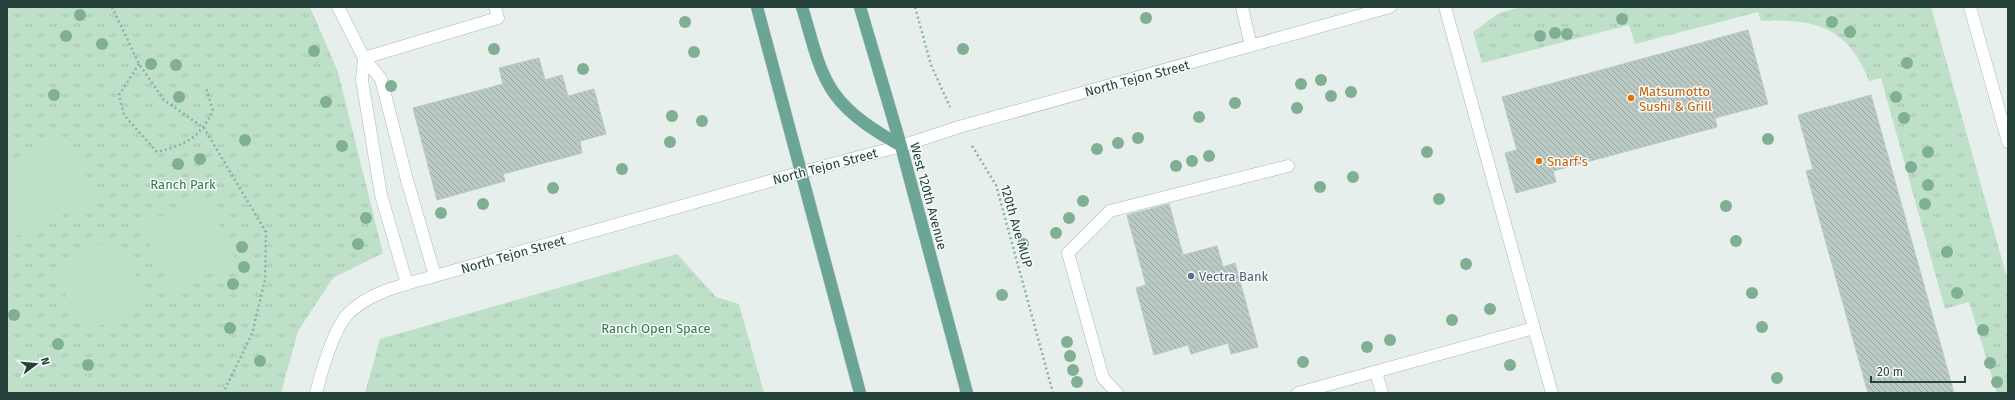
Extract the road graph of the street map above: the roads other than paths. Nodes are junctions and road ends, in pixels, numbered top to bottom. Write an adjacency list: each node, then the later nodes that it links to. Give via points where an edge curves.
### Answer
1 (338, 7): 11 (street)
2 (495, 7): 11 (street, via 498,18)
3 (757, 7): 15 (main road)
4 (802, 7): 13 (main road, via 821,67 834,93 863,123)
5 (860, 7): 13 (main road, West 120th Avenue)
6 (1242, 7): 10 (street)
7 (1390, 7): 10 (street, North Tejon Street)
8 (1445, 7): 18 (street)
9 (1970, 7): 12 (street)
10 (1251, 46): 13 (street, North Tejon Street, via 959,126)
11 (364, 58): 16 (street, via 381,79); 17 (street, via 362,80 381,195)
12 (2008, 142)
13 (901, 146): 15 (street, North Tejon Street); 22 (main road, West 120th Avenue)
14 (1288, 166): 23 (street, via 1110,211 1068,253 1103,378)
15 (802, 172): 16 (street, North Tejon Street); 21 (main road)
16 (435, 276): 17 (street, North Tejon Street)
17 (407, 284): 20 (street, North Tejon Street, via 364,301 347,316 338,328)
18 (1534, 328): 19 (street); 26 (street)
19 (1376, 372): 24 (street); 25 (street)
20 (316, 393)
21 (860, 393)
22 (967, 393)
23 (1117, 393)
24 (1298, 393)
25 (1382, 393)
26 (1552, 393)

